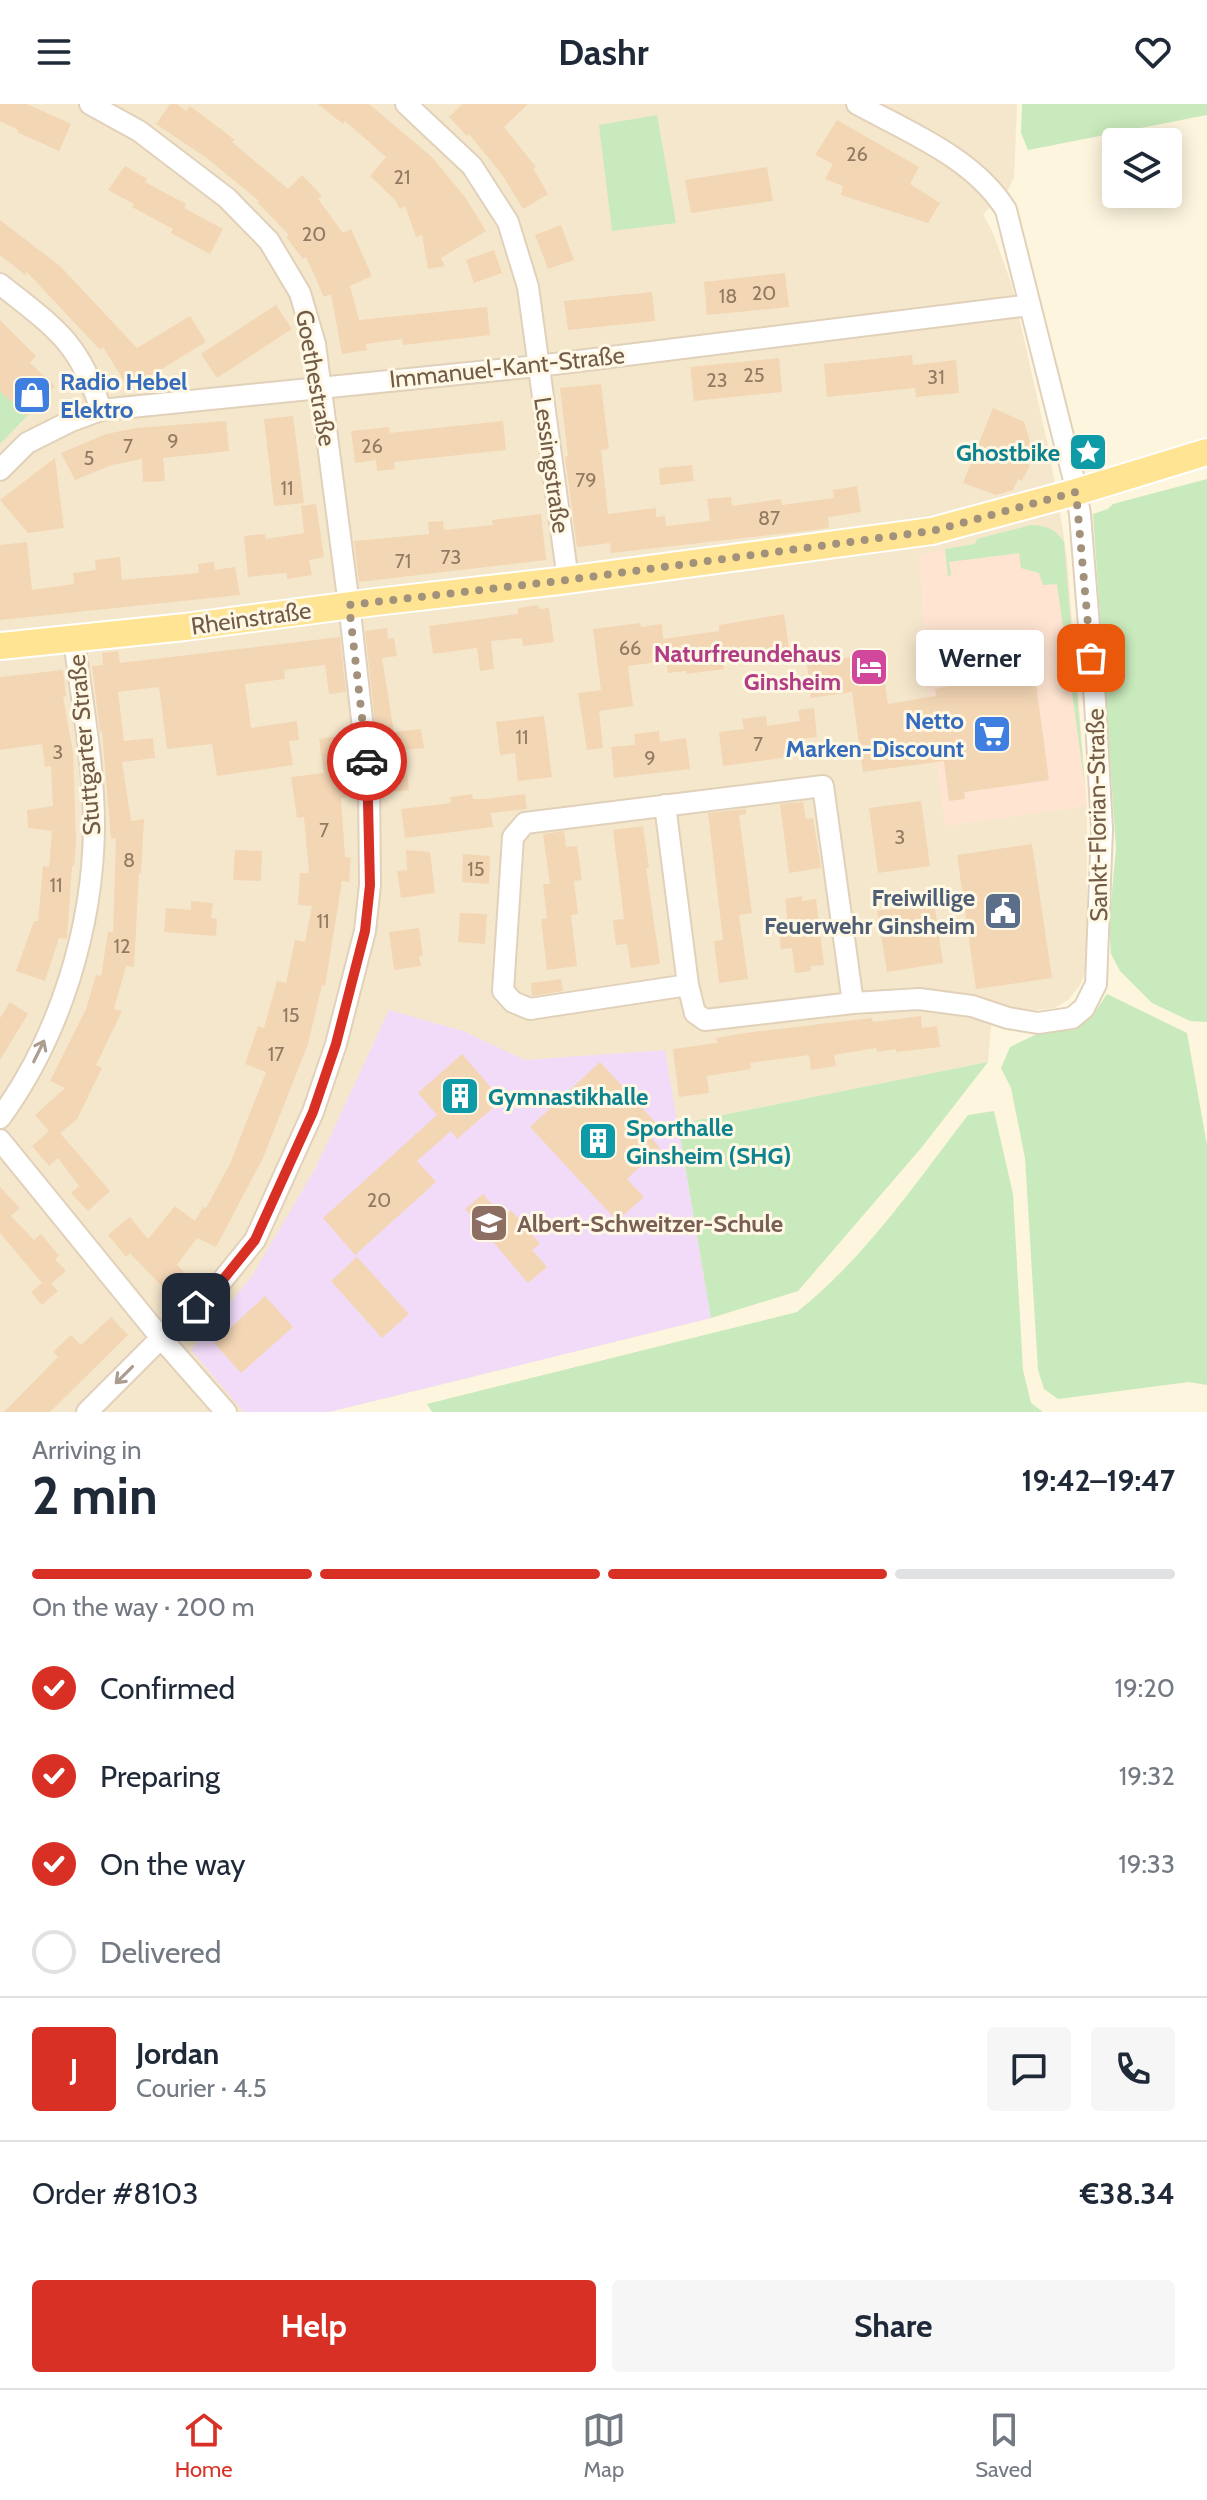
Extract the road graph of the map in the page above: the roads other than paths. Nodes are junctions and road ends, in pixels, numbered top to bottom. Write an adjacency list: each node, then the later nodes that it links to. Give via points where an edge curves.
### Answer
1 (90, 104): 7 (street, Goethestraße, via 139,131 227,198 269,241 300,293)
2 (406, 104): 6 (street, Lessingstraße, via 472,166 508,222 528,287)
3 (857, 104): 5 (street, via 935,146 995,192 1006,210)
4 (0, 284): 8 (street, via 60,332 77,353)
5 (1030, 305): 6 (street, Immanuel-Kant-Straße); 11 (street)
6 (538, 366): 7 (street, Immanuel-Kant-Straße); 12 (street, Lessingstraße)
7 (320, 386): 8 (street, Immanuel-Kant-Straße); 13 (street, Goethestraße)
8 (101, 410): 10 (street, Immanuel-Kant-Straße, via 27,443)
9 (1207, 452): 11 (main road, Rheinstraße)
10 (0, 470)
11 (1076, 492): 12 (main road, Rheinstraße, via 932,531); 18 (street, Sankt-Florian-Straße, via 1102,829 1096,984 1084,1008 1072,1018 1038,1023 919,999)
12 (568, 580): 13 (main road, Rheinstraße)
13 (349, 605): 14 (main road, Rheinstraße); 21 (street, Goethestraße, via 369,782 370,885 355,975 317,1101 255,1240 213,1292)
14 (74, 640): 15 (main road, Rheinstraße); 19 (street, Stuttgarter Straße, one-way to 14, via 54,1021 88,902 94,827)
15 (0, 646)
16 (665, 805): 17 (street); 17 (street, via 525,823 513,837 503,991 530,1009); 18 (street, via 823,786)
17 (688, 985): 18 (street, via 695,1013 705,1020)
18 (853, 1003)
19 (0, 1118)
20 (0, 1140): 21 (street)
21 (161, 1338): 22 (street, Goethestraße, one-way to 22); 23 (street)
22 (87, 1412)
23 (226, 1412)

